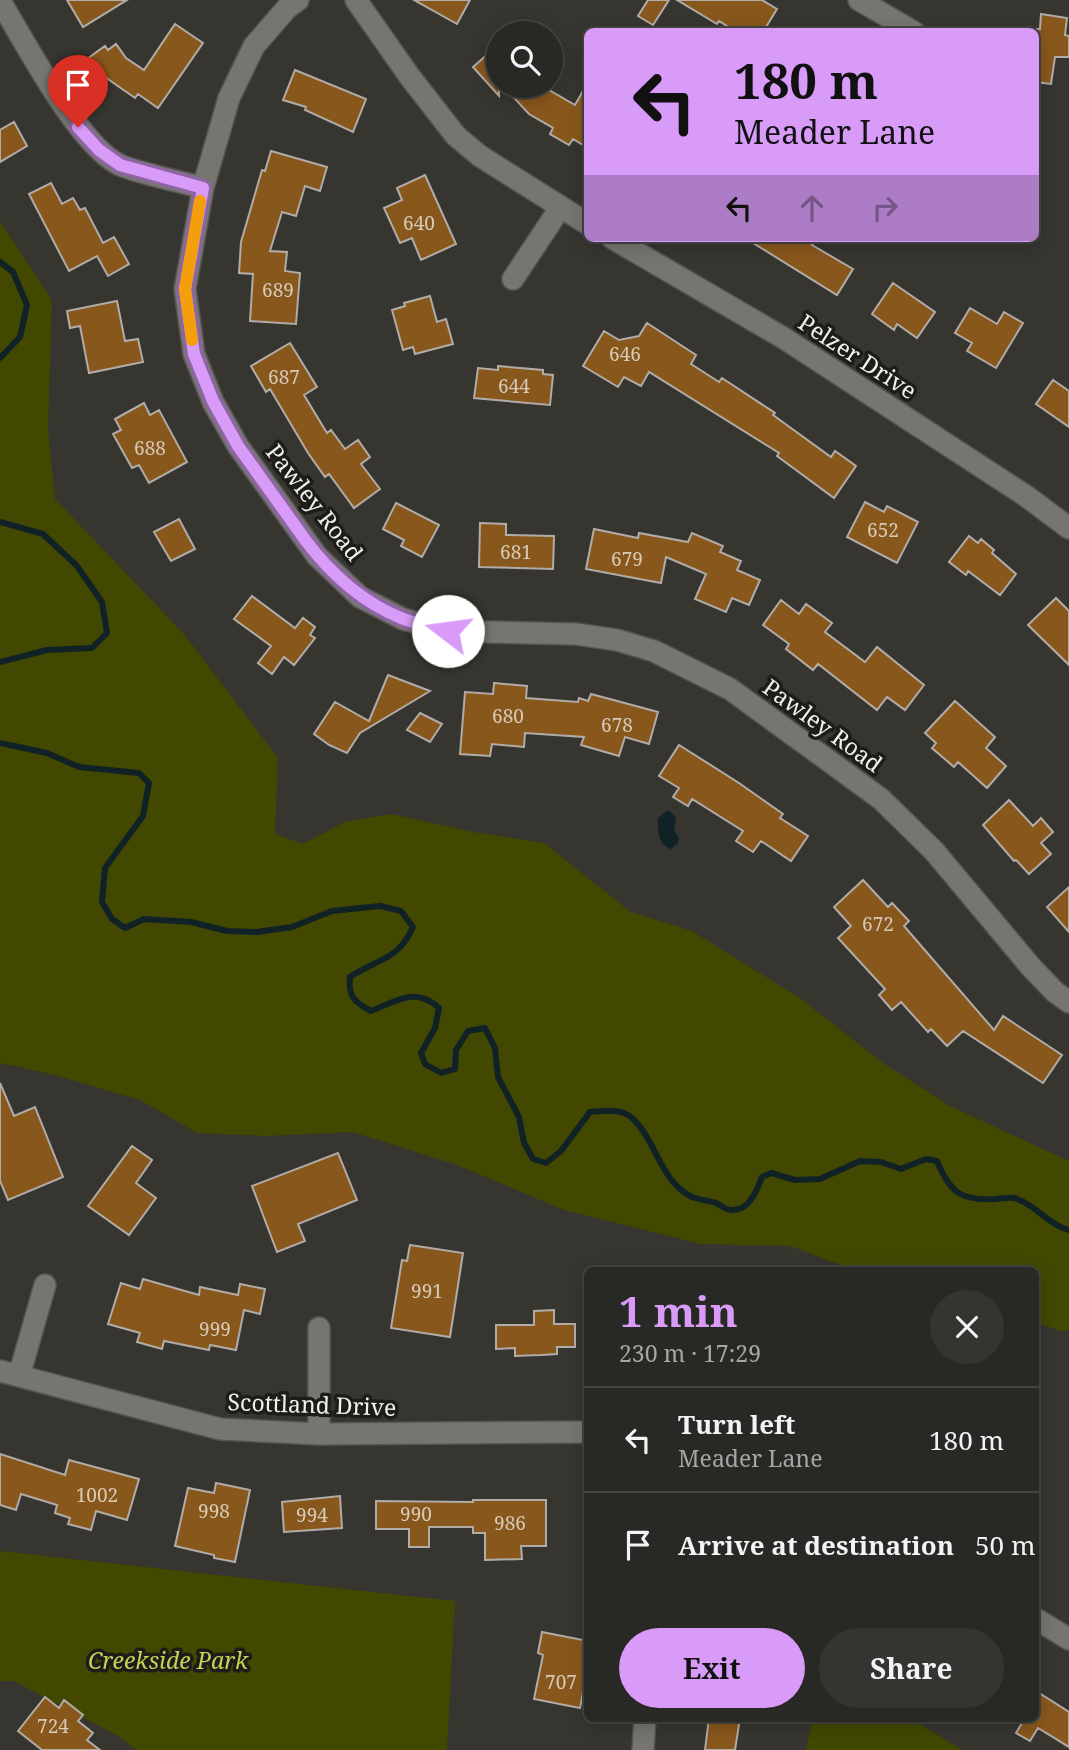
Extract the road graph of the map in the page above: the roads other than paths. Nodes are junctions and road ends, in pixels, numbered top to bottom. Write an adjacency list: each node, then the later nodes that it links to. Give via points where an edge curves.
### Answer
1 (299, 0): 6 (street, Pawley Road, via 254,46 229,99)
2 (356, 0): 7 (street, via 456,136)
3 (859, 0): 5 (street)
4 (0, 1): 6 (street, via 78,127 99,150 120,165)
5 (907, 28)
6 (203, 188): 12 (street, Pawley Road, via 185,289 194,354 238,446 317,556 345,584 402,619 448,631 576,634 617,640 654,651 730,689 881,799 934,851 1031,967)
7 (560, 208): 8 (street); 10 (street)
8 (584, 222)
9 (619, 242): 11 (street, Pelzer Drive, via 782,337)
10 (513, 279)
11 (1069, 528)
12 (1069, 1002)
13 (45, 1284): 15 (street)
14 (319, 1328): 17 (street)
15 (9, 1373): 17 (street, Scottland Drive, via 220,1429)
16 (584, 1432): 17 (street, Scottland Drive)
17 (319, 1434)
18 (1039, 1621): 19 (street)
19 (1069, 1639)
20 (645, 1722): 21 (street)
21 (643, 1750)

